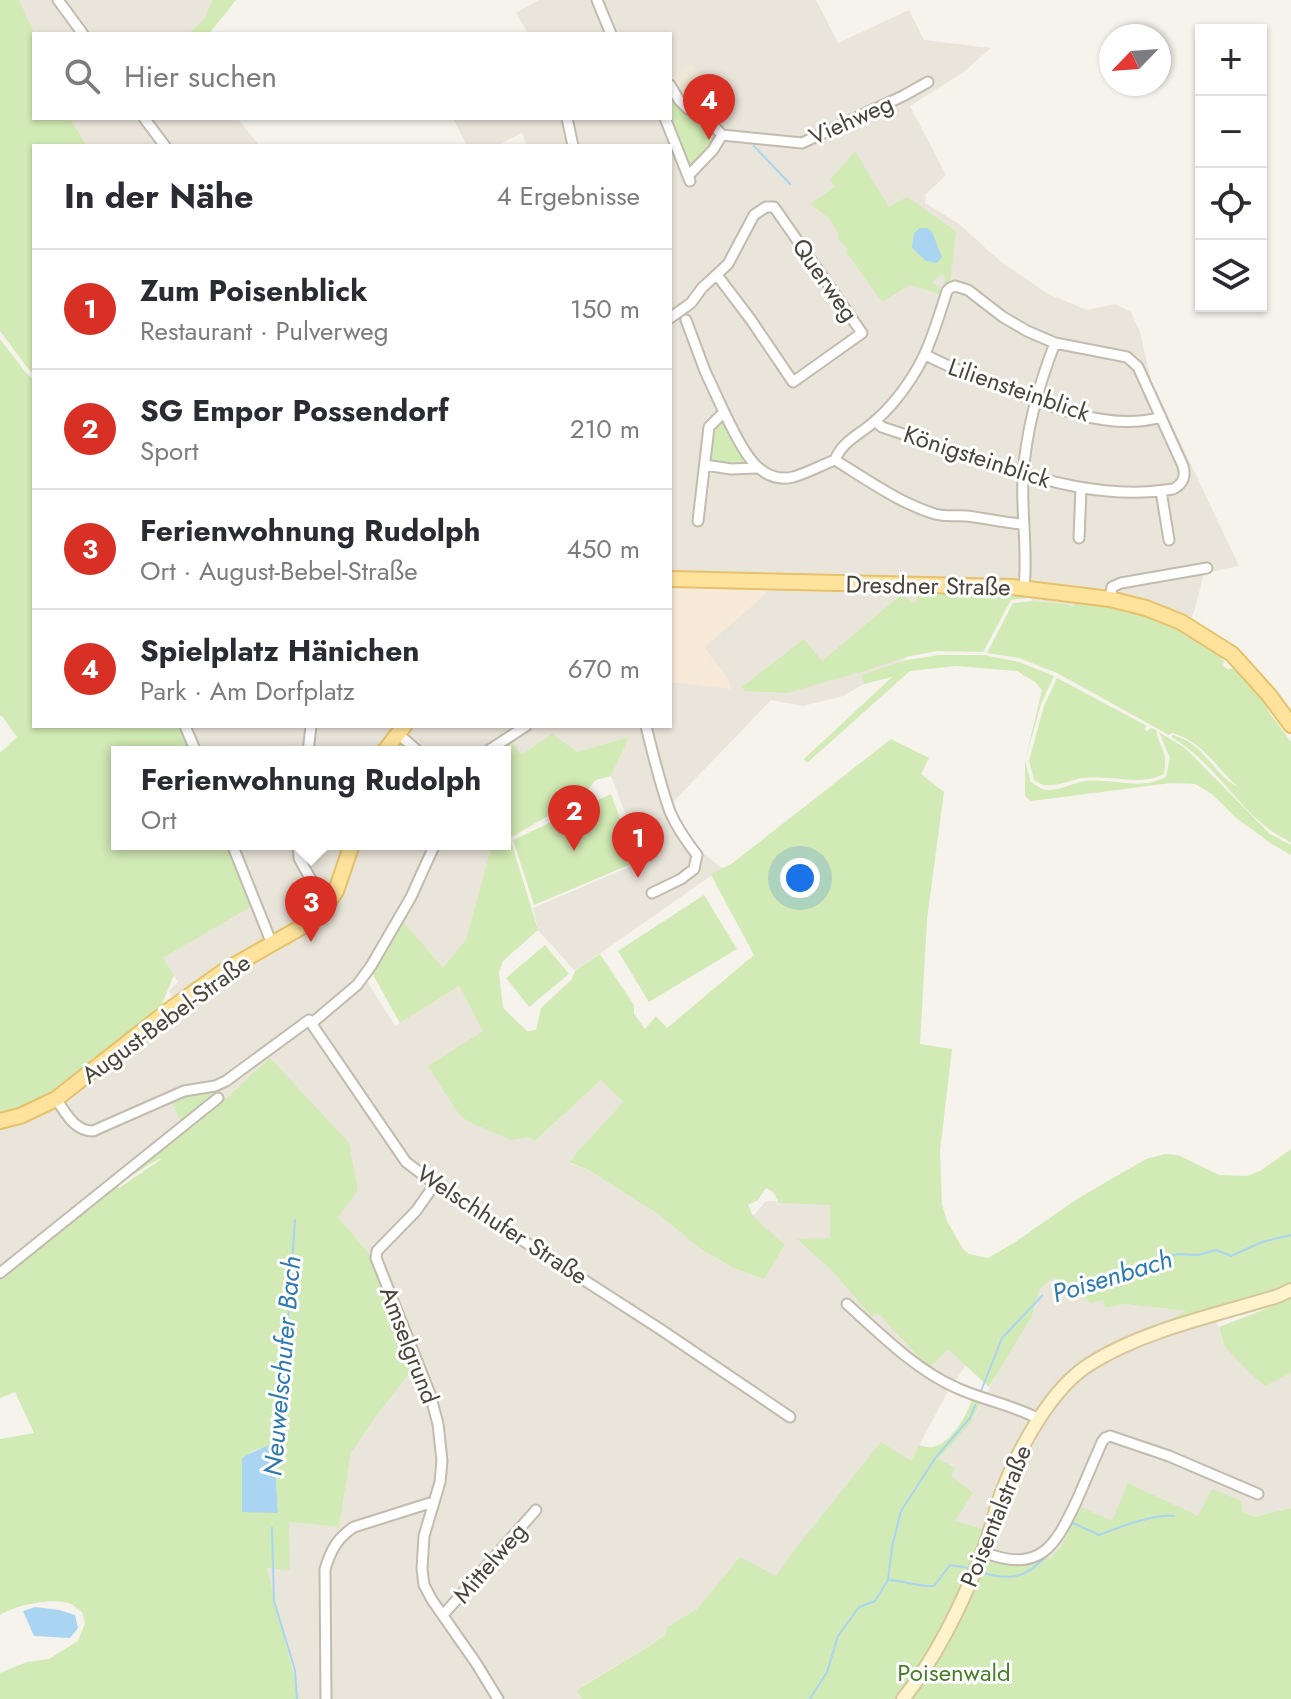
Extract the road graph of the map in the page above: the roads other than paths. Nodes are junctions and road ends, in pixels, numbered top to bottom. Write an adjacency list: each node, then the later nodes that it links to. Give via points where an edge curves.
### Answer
1 (58, 0): 3 (street)
2 (597, 0): 4 (street)
3 (82, 32)
4 (610, 32)
5 (928, 82): 10 (street, Viehweg, via 802,143)
6 (672, 88): 10 (street, via 688,109)
7 (146, 120): 11 (street)
8 (567, 120): 12 (street)
9 (666, 120): 10 (street, via 689,178)
10 (722, 135)
11 (164, 144)
12 (573, 144)
13 (717, 275): 13 (street, Querweg, via 754,215 774,207 862,333 793,382); 14 (street, Querweg)
14 (672, 317)
15 (686, 320): 19 (street)
16 (1055, 343): 17 (street, via 955,286 947,291); 18 (street); 20 (street, via 1127,357 1138,367)
17 (926, 355): 18 (street, Liliensteinblick); 21 (street)
18 (1037, 402): 20 (street, Liliensteinblick, via 1105,420); 25 (street)
19 (724, 412): 23 (street, via 709,427); 24 (street)
20 (1161, 417): 27 (street, via 1185,473 1179,486)
21 (875, 421): 22 (street, via 846,443); 25 (street, Königsteinblick)
22 (835, 460): 24 (street, via 792,477 778,478); 29 (street, via 935,514)
23 (705, 465): 24 (street); 28 (street)
24 (757, 468)
25 (1023, 474): 26 (street, Königsteinblick); 29 (street)
26 (1081, 488): 27 (street, Königsteinblick); 30 (street, Königsteinblick)
27 (1161, 491): 31 (street)
28 (698, 521)
29 (1023, 524): 34 (street)
30 (1079, 538)
31 (1169, 540)
32 (1207, 568): 35 (street, via 1121,583 1112,587)
33 (672, 579): 34 (main road, Dresdner Straße)
34 (1024, 588): 35 (main road, Dresdner Straße)
35 (1110, 599): 36 (main road, Dresdner Straße, via 1181,622 1232,654)
36 (1291, 725)
37 (523, 728): 42 (street)
38 (646, 728): 47 (street, via 671,814 697,855 694,869)
39 (401, 730): 40 (main road); 41 (street)
40 (389, 746)
41 (414, 746)
42 (495, 746)
43 (234, 850): 49 (street)
44 (298, 850): 48 (street)
45 (350, 850): 48 (main road)
46 (432, 850): 50 (street, via 371,966)
47 (652, 893)
48 (326, 907): 49 (main road, August-Bebel-Straße)
49 (272, 944): 52 (main road, August-Bebel-Straße, via 168,1011)
50 (312, 1023): 52 (street, via 309,1020 226,1081 184,1091 93,1131 76,1127); 54 (street, Welschhufer Straße, via 406,1162)
51 (218, 1098): 55 (street)
52 (56, 1099): 53 (main road, August-Bebel-Straße)
53 (0, 1121)
54 (435, 1184): 58 (street, Welschhufer Straße); 61 (street, Amselgrund, via 376,1258 438,1424 442,1461)
55 (0, 1273)
56 (1291, 1290): 59 (main road, Poisentalstraße, via 1109,1353 1071,1379)
57 (847, 1304): 59 (street, via 889,1343 954,1388)
58 (790, 1417)
59 (1039, 1419): 63 (main road, Poisentalstraße, via 1011,1469)
60 (1258, 1494): 63 (street, via 1110,1436 1102,1442 1058,1538 1047,1550 1014,1561)
61 (433, 1502): 64 (street, Mittelweg, via 422,1569 427,1592); 65 (street, via 354,1527 330,1553 325,1569)
62 (536, 1510): 64 (street, Mittelweg)
63 (983, 1552): 67 (main road, Poisentalstraße, via 929,1662)
64 (443, 1615): 66 (street, Mittelweg)
65 (326, 1699)
66 (498, 1699)
67 (903, 1699)

